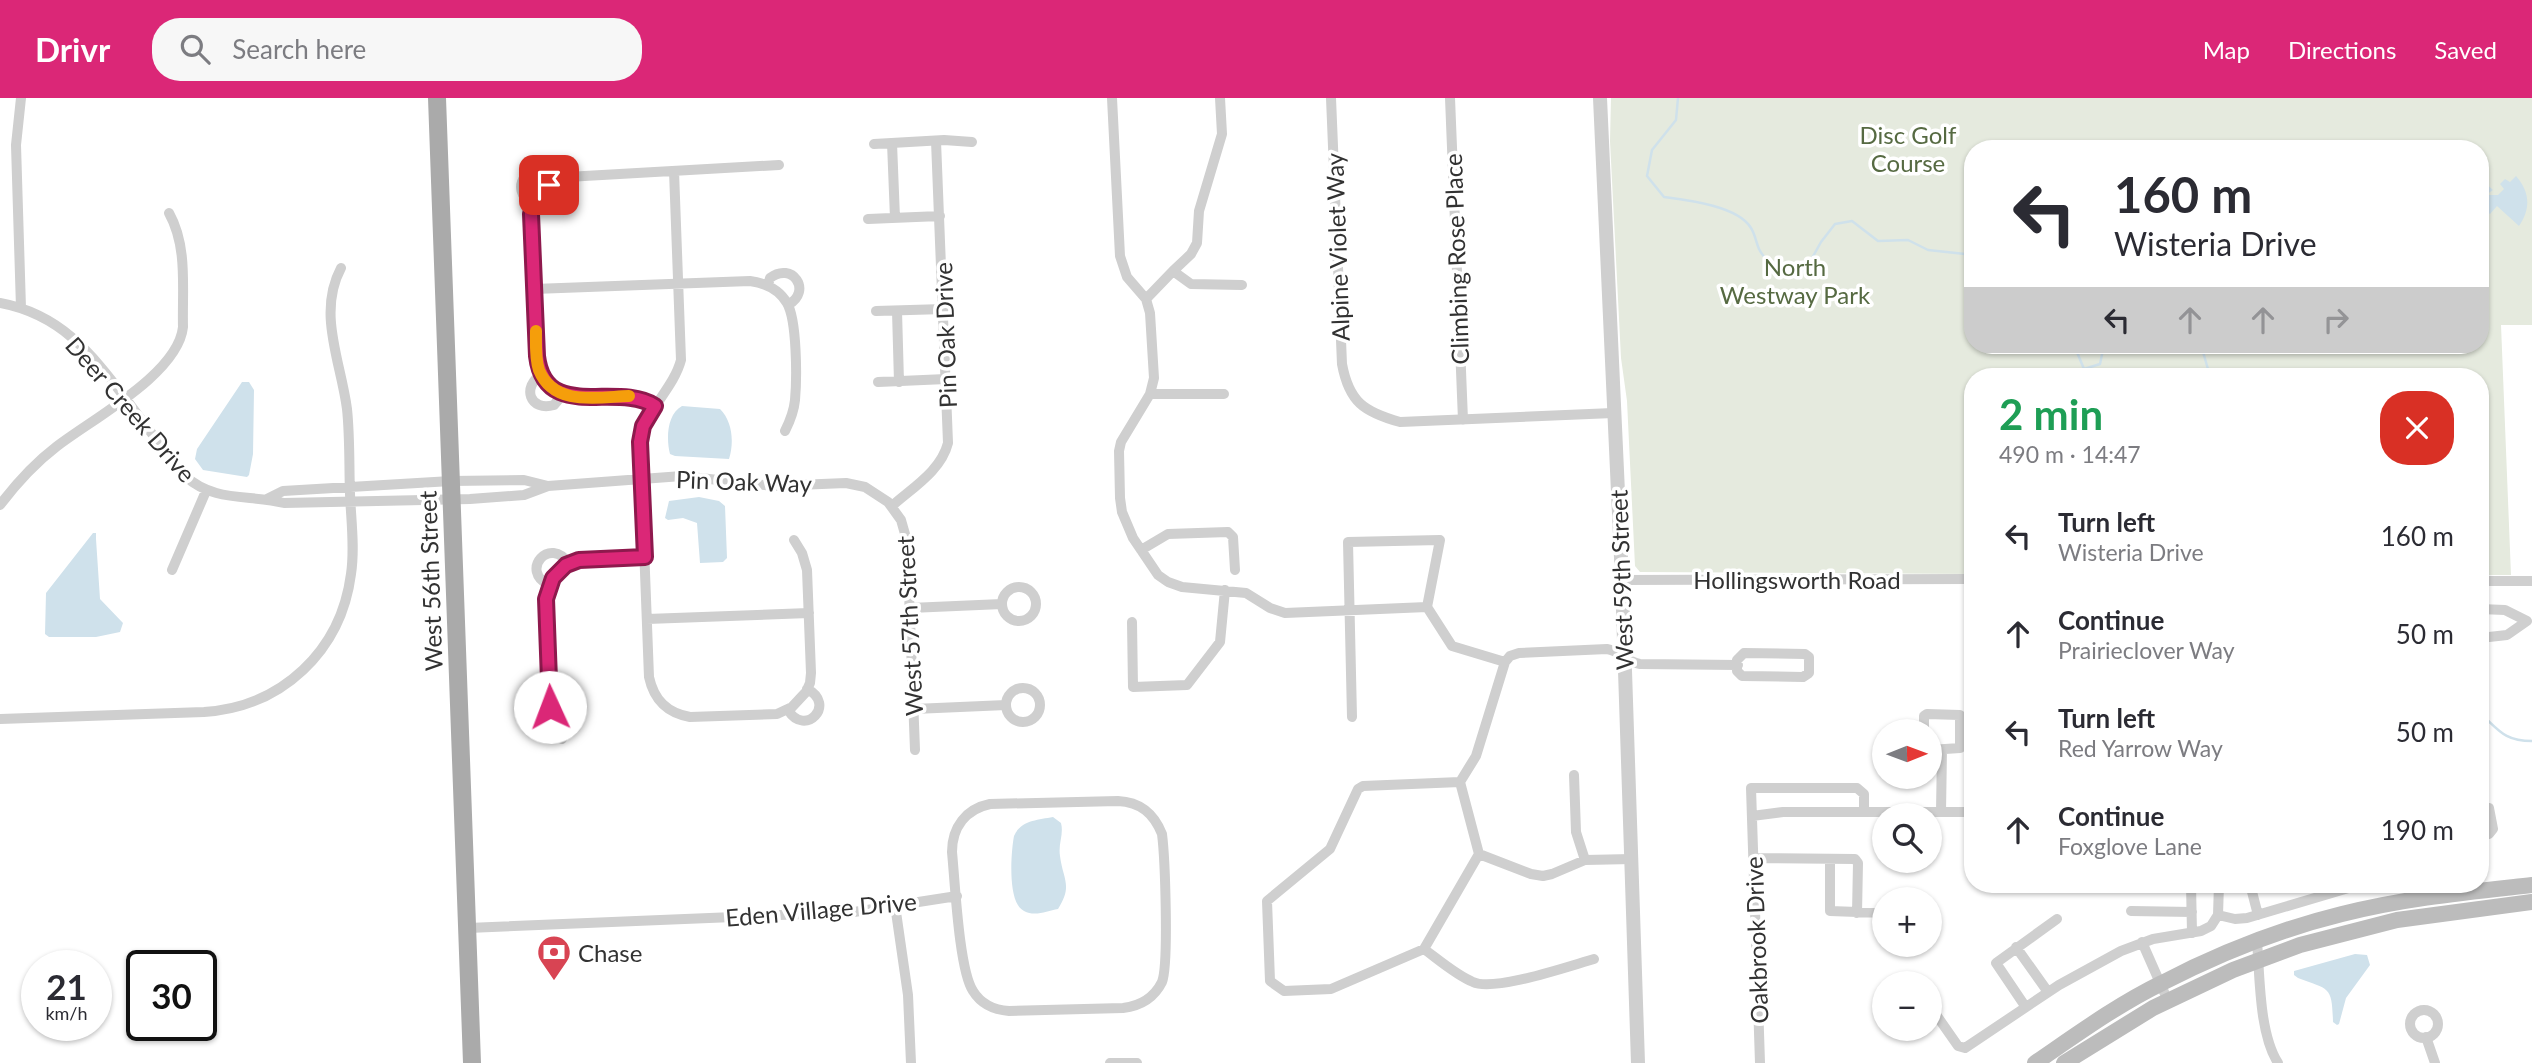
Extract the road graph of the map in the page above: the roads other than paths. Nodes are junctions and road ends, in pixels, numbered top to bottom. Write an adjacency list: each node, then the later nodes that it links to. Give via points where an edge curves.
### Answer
1 (21, 98): 29 (street, via 16,145)
2 (1112, 98): 26 (street, via 1121,260 1129,281)
3 (1220, 98): 21 (street, via 1222,134 1199,211 1198,241)
4 (1331, 98): 43 (street, Alpine Violet Way, via 1342,364 1352,395 1372,413 1400,422)
5 (1450, 98): 43 (street, Climbing Rose Place)
6 (1600, 98): 42 (street, West 59th Street)
7 (437, 103): 46 (main road, West 56th Street)
8 (936, 141): 9 (street); 10 (street); 17 (street, Pin Oak Drive)
9 (972, 142)
10 (892, 143): 11 (street); 18 (street)
11 (874, 144)
12 (779, 165): 13 (street)
13 (674, 171): 14 (street, via 569,177); 22 (street)
14 (554, 182): 15 (street); 15 (street, via 544,172 527,174 521,191)
15 (534, 203): 25 (street)
16 (169, 213): 40 (street, via 181,244 182,335 168,362)
17 (940, 216): 18 (street); 30 (street, Pin Oak Drive)
18 (895, 218): 19 (street)
19 (868, 219)
20 (341, 268): 47 (street, via 332,291 332,343 347,410)
21 (1173, 271): 24 (street, via 1191,284); 26 (street)
22 (679, 284): 23 (street, via 750,281); 25 (street); 41 (street, via 681,360)
23 (768, 285): 28 (street); 28 (street, via 775,274 788,273 797,280 796,300)
24 (1242, 285)
25 (534, 289): 33 (street)
26 (1146, 299): 38 (street, via 1154,369)
27 (0, 303): 29 (street, Deer Creek Drive)
28 (788, 305): 44 (street, via 793,323 795,400)
29 (21, 308): 40 (street, Deer Creek Drive, via 45,318 79,342)
30 (944, 309): 32 (street); 34 (street, Pin Oak Drive)
31 (876, 311): 32 (street)
32 (897, 311): 36 (street)
33 (542, 374): 37 (street); 37 (street, via 530,388 534,401 552,406)
34 (946, 379): 36 (street); 54 (street, Pin Oak Drive, via 945,454 934,470)
35 (878, 382): 36 (street)
36 (899, 382)
37 (563, 394): 41 (street, via 579,398 629,396)
38 (1150, 394): 39 (street); 56 (street, via 1122,441 1119,455 1122,512)
39 (1224, 394)
40 (124, 397): 49 (street, Deer Creek Drive, via 185,476); 53 (street, via 48,454)
41 (655, 406): 45 (street, via 640,436)
42 (1613, 413): 43 (street); 62 (street, West 59th Street)
43 (1463, 420)
44 (785, 431)
45 (642, 478): 48 (street, Pin Oak Way); 54 (street, Pin Oak Way, via 693,477 773,486 851,484 874,491); 57 (street)
46 (451, 481): 47 (street, Deer Creek Drive); 48 (street, Pin Oak Way, via 524,480); 51 (main road, West 56th Street)
47 (350, 486): 50 (street, Deer Creek Drive, via 283,491); 52 (street)
48 (548, 486): 51 (street, Pin Oak Way, via 524,495)
49 (206, 491): 50 (street, Deer Creek Drive, via 224,497); 59 (street)
50 (267, 499): 52 (street, Deer Creek Drive)
51 (452, 499): 52 (street, Deer Creek Drive); 121 (main road, West 56th Street)
52 (350, 503): 85 (street, via 352,571 341,616 312,662 273,693 210,712)
53 (0, 505)
54 (891, 506): 69 (street, West 57th Street, via 905,533)
55 (794, 540): 72 (street, via 805,561)
56 (1141, 550): 60 (street, via 1168,534 1228,532 1233,537); 66 (street, via 1158,575 1171,584)
57 (645, 557): 58 (street, via 588,558); 73 (street)
58 (569, 564): 65 (street); 65 (street, via 554,552 541,558 537,573)
59 (172, 570)
60 (1235, 570)
61 (1964, 579): 62 (street, Hollingsworth Road)
62 (1622, 580): 77 (street, West 59th Street)
63 (2489, 581): 64 (street)
64 (2532, 581)
65 (549, 585): 87 (street, via 550,707)
66 (1225, 590): 71 (street, via 1246,593 1285,613); 74 (street, via 1220,642 1187,685 1133,687)
67 (1002, 604): 69 (street)
68 (1427, 607): 71 (street); 71 (street, via 1440,540 1348,543); 78 (street, via 1452,646)
69 (911, 608): 82 (street, West 57th Street)
70 (2489, 609): 75 (street, via 2505,610)
71 (1350, 611): 84 (street)
72 (809, 613): 73 (street); 80 (street, via 811,679)
73 (647, 619): 83 (street, via 649,677 654,694 669,710 690,717)
74 (1132, 622)
75 (2530, 623): 76 (street, via 2507,635)
76 (2489, 637)
77 (1625, 657): 78 (street, via 1609,649 1582,650 1517,653); 79 (street, via 1641,665); 101 (street, West 59th Street)
78 (1505, 662): 91 (street, via 1476,756)
79 (1738, 665): 79 (street, via 1738,657 1744,653 1803,653 1809,657 1811,669 1803,677 1746,677 1739,674)
80 (807, 689): 83 (street); 83 (street, via 817,696 820,706 816,715 801,721)
81 (1006, 705): 82 (street)
82 (914, 709): 88 (street, West 57th Street)
83 (788, 710)
84 (1352, 716)
85 (0, 719)
86 (1924, 719): 89 (street, via 1927,714 1960,715 1960,748)
87 (562, 739)
88 (915, 750)
89 (1942, 750)
90 (1574, 775): 103 (street, via 1576,832)
91 (1460, 782): 99 (street); 126 (street, via 1358,789 1330,849 1267,901 1270,981 1284,991 1331,989)
92 (2489, 808): 98 (street, via 2493,829)
93 (1864, 812): 94 (street); 97 (street); 97 (street, Oakbrook Drive, via 1864,794 1857,788 1753,788)
94 (1872, 812)
95 (1942, 812): 96 (street)
96 (1964, 812)
97 (1752, 816): 100 (street, Oakbrook Drive)
98 (2489, 834)
99 (1479, 854): 103 (street, via 1541,876); 126 (street)
100 (1753, 858): 102 (street); 140 (street, Oakbrook Drive)
101 (1632, 859): 103 (street); 139 (street, West 59th Street)
102 (1830, 859): 116 (street, via 1829,908); 116 (street, via 1855,859 1858,863)
103 (1585, 860)
104 (2532, 885): 105 (main road)
105 (2489, 890)
106 (2191, 893): 115 (street)
107 (2219, 893): 118 (street)
108 (2252, 893): 119 (street)
109 (2316, 893): 119 (street)
110 (2467, 893): 124 (main road, via 2341,914)
111 (957, 896): 111 (street, via 969,985 976,997 996,1009 1128,1007 1149,999 1158,989 1165,972 1163,839 1144,808 1118,801 977,808 960,822 953,839); 113 (street, Eden Village Drive)
112 (2532, 902): 128 (main road, via 2397,920 2316,940)
113 (895, 905): 121 (street, Eden Village Drive, via 827,913); 136 (street, via 908,995)
114 (2131, 911): 115 (street)
115 (2192, 912): 122 (street)
116 (1857, 913): 117 (street)
117 (1872, 913)
118 (2218, 915): 119 (street, via 2241,919); 122 (street, via 2211,926)
119 (2258, 915)
120 (2057, 919): 125 (street)
121 (468, 929): 135 (main road, West 56th Street)
122 (2192, 933): 123 (street)
123 (2142, 942): 129 (street); 130 (street)
124 (2258, 942): 128 (street); 129 (main road)
125 (2016, 947): 130 (street); 132 (street, via 1996,965)
126 (1424, 949): 127 (street, via 1472,982 1492,986)
127 (1594, 959)
128 (2259, 961): 131 (main road); 143 (street, via 2266,1027)
129 (2161, 983): 131 (street); 141 (main road)
130 (2048, 992): 132 (street)
131 (2168, 1001): 142 (main road)
132 (2025, 1006): 133 (street, via 1962,1048)
133 (1942, 1022)
134 (2426, 1037): 144 (street)
135 (472, 1063)
136 (911, 1063)
137 (1110, 1063): 138 (street)
138 (1137, 1063)
139 (1638, 1063)
140 (1760, 1063)
141 (2035, 1063)
142 (2064, 1063)
143 (2278, 1063)
144 (2435, 1063)

